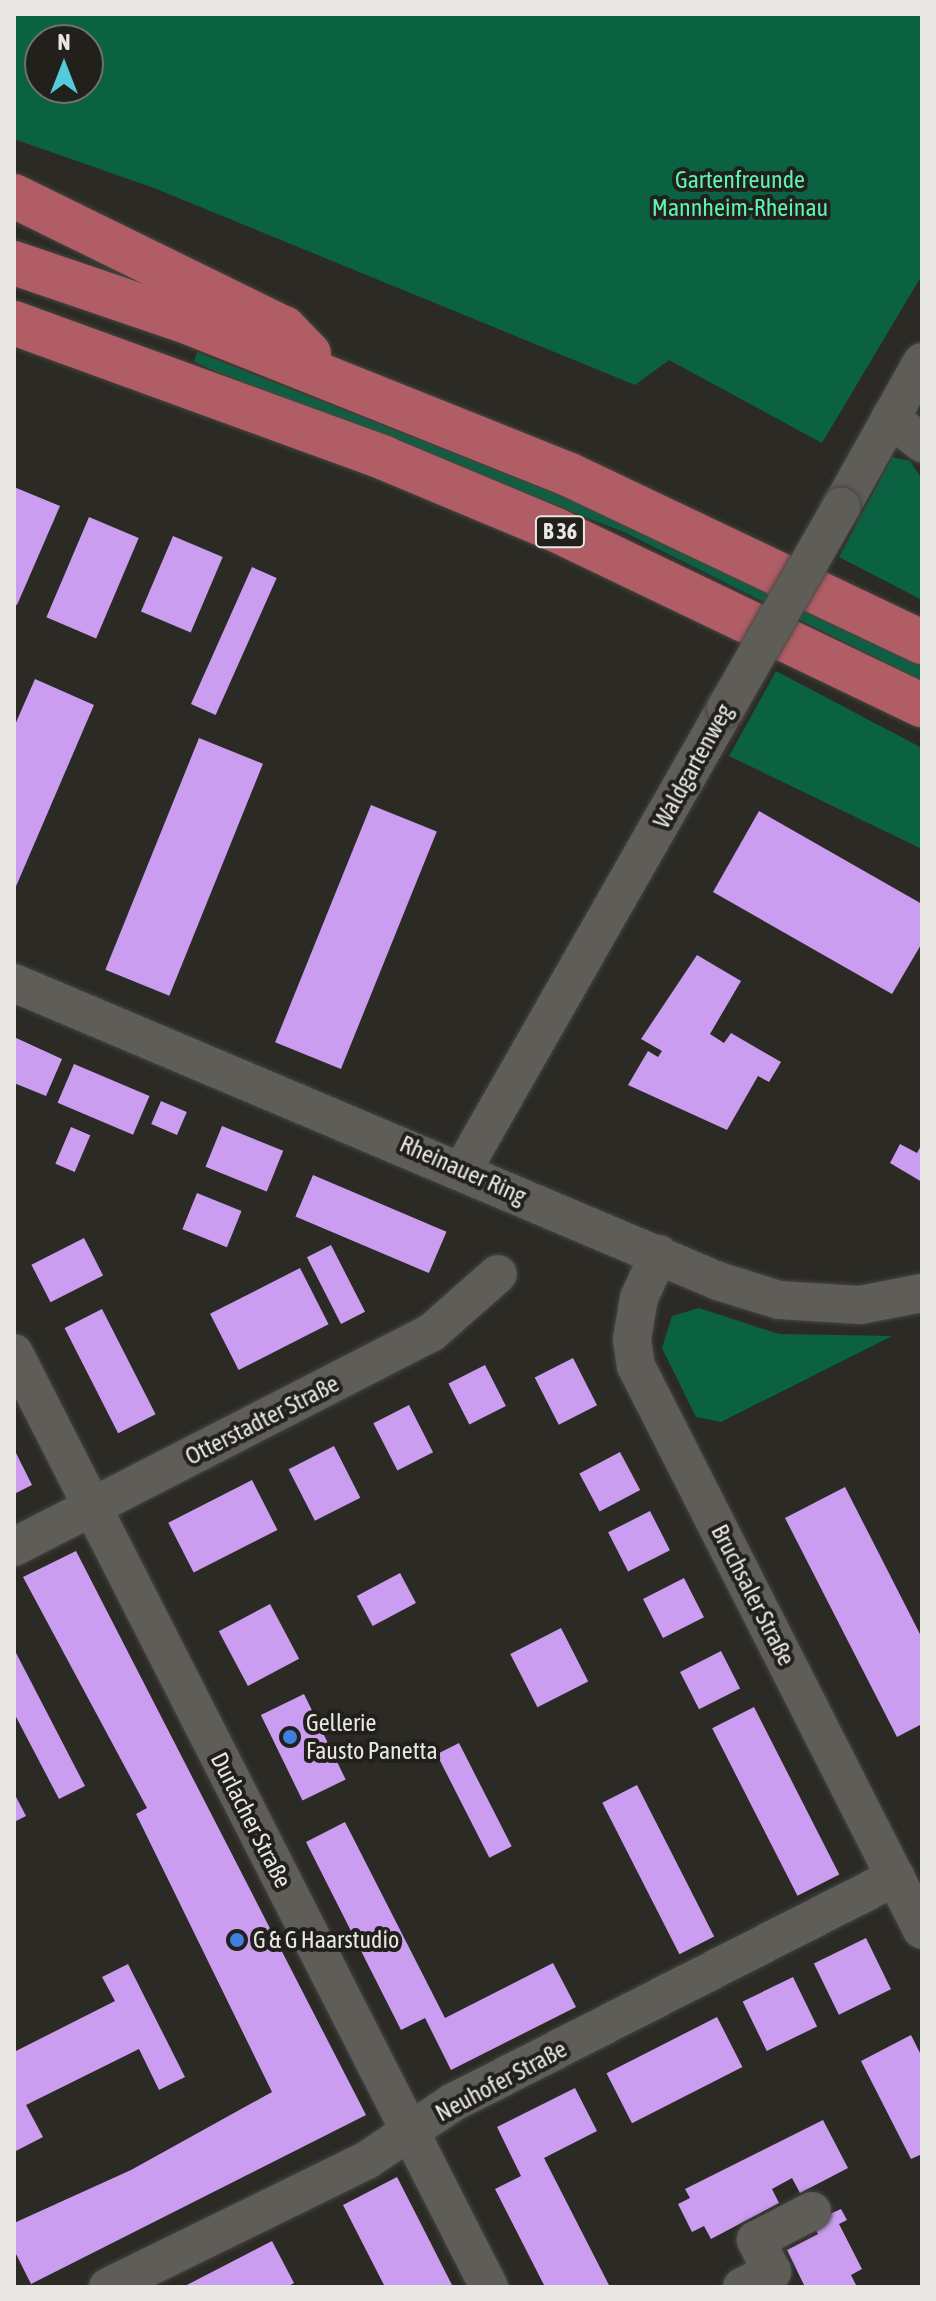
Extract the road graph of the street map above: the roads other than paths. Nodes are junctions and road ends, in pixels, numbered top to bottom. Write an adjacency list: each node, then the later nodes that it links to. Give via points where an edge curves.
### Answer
1 (14, 196): 7 (highway, via 284,328)
2 (14, 263): 7 (highway, B 36)
3 (14, 323): 4 (highway, B 36)
4 (92, 348): 5 (highway); 11 (highway, B 36, via 556,530)
5 (14, 351)
6 (922, 362): 8 (street, Waldgartenweg)
7 (333, 378): 10 (highway, B 36, via 570,475)
8 (890, 418): 9 (street); 13 (street, Waldgartenweg, bridge)
9 (922, 443)
10 (922, 642)
11 (922, 705)
12 (14, 983): 13 (street, Rheinauer Ring)
13 (463, 1169): 14 (street, Rheinauer Ring)
14 (659, 1254): 16 (street, Rheinauer Ring, via 779,1300 860,1305); 20 (street, Bruchsaler Straße, via 639,1298 632,1339 636,1366)
15 (498, 1274): 18 (street, Otterstadter Straße, via 431,1333)
16 (922, 1293)
17 (14, 1353): 18 (street, Durlacher Straße)
18 (92, 1507): 19 (street, Otterstadter Straße); 22 (street, Durlacher Straße)
19 (14, 1547)
20 (896, 1877): 21 (street, Bruchsaler Straße); 22 (street, Neuhofer Straße)
21 (922, 1930)
22 (410, 2131): 25 (street, Neuhofer Straße, via 367,2160); 26 (street, Durlacher Straße)
23 (812, 2211): 24 (street, via 756,2240)
24 (765, 2282)
25 (108, 2287)
26 (489, 2287)

